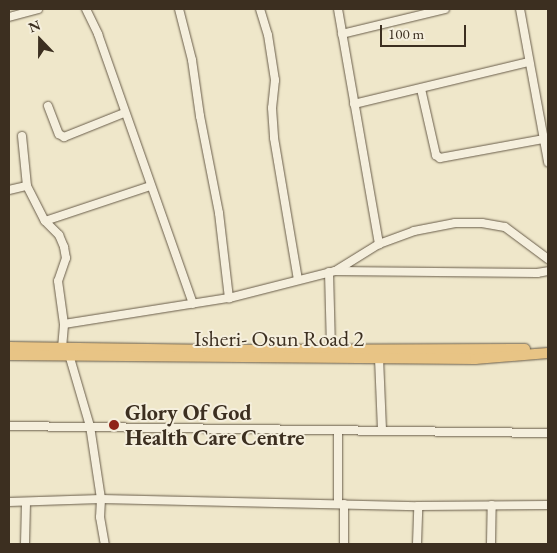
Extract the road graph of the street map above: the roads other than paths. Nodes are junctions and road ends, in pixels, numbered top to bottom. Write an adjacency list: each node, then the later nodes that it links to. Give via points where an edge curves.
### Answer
1 (38, 9): 8 (street)
2 (86, 9): 14 (street, via 98,34)
3 (179, 9): 27 (street, via 192,60)
4 (260, 9): 26 (street, via 274,71 274,138)
5 (338, 9): 9 (street)
6 (445, 9): 9 (street)
7 (520, 9): 10 (street)
8 (9, 17)
9 (342, 34): 12 (street)
10 (530, 62): 11 (street); 16 (street)
11 (421, 89): 12 (street); 16 (street, via 436,155 440,158)
12 (354, 104): 22 (street)
13 (48, 106): 14 (street, via 59,134 64,137)
14 (124, 113): 19 (street)
15 (22, 136): 18 (street)
16 (544, 139): 17 (street)
17 (548, 162)
18 (27, 186): 20 (street); 21 (street)
19 (150, 186): 21 (street); 28 (street)
20 (9, 190)
21 (45, 221): 29 (street, via 59,235 64,247 66,258 58,281)
22 (380, 244): 23 (street, via 434,226 482,223 506,228); 25 (street)
23 (548, 259)
24 (548, 271): 25 (street)
25 (332, 272): 26 (street); 32 (street)
26 (298, 280): 27 (street)
27 (229, 298): 28 (street)
28 (193, 304): 29 (street)
29 (64, 324): 33 (street)
30 (548, 346): 32 (main road, via 512,350)
31 (9, 347): 33 (main road)
32 (331, 348): 33 (main road)
33 (66, 350): 35 (main road, Isheri- Osun Road 2); 36 (main road, Isheri- Osun Road 2); 38 (street)
34 (548, 353): 36 (main road, Isheri- Osun Road 2, via 475,359)
35 (9, 355)
36 (379, 358): 40 (street)
37 (9, 426): 38 (street)
38 (90, 426): 39 (street); 42 (street)
39 (338, 430): 40 (street); 45 (street)
40 (382, 430): 41 (street)
41 (548, 434)
42 (101, 499): 44 (street); 45 (street); 50 (street, via 100,516)
43 (9, 502): 44 (street)
44 (26, 503): 49 (street)
45 (341, 504): 48 (street); 51 (street)
46 (492, 505): 47 (street); 48 (street); 53 (street)
47 (548, 505)
48 (418, 506): 52 (street)
49 (25, 544)
50 (105, 544)
51 (344, 544)
52 (417, 544)
53 (491, 544)

